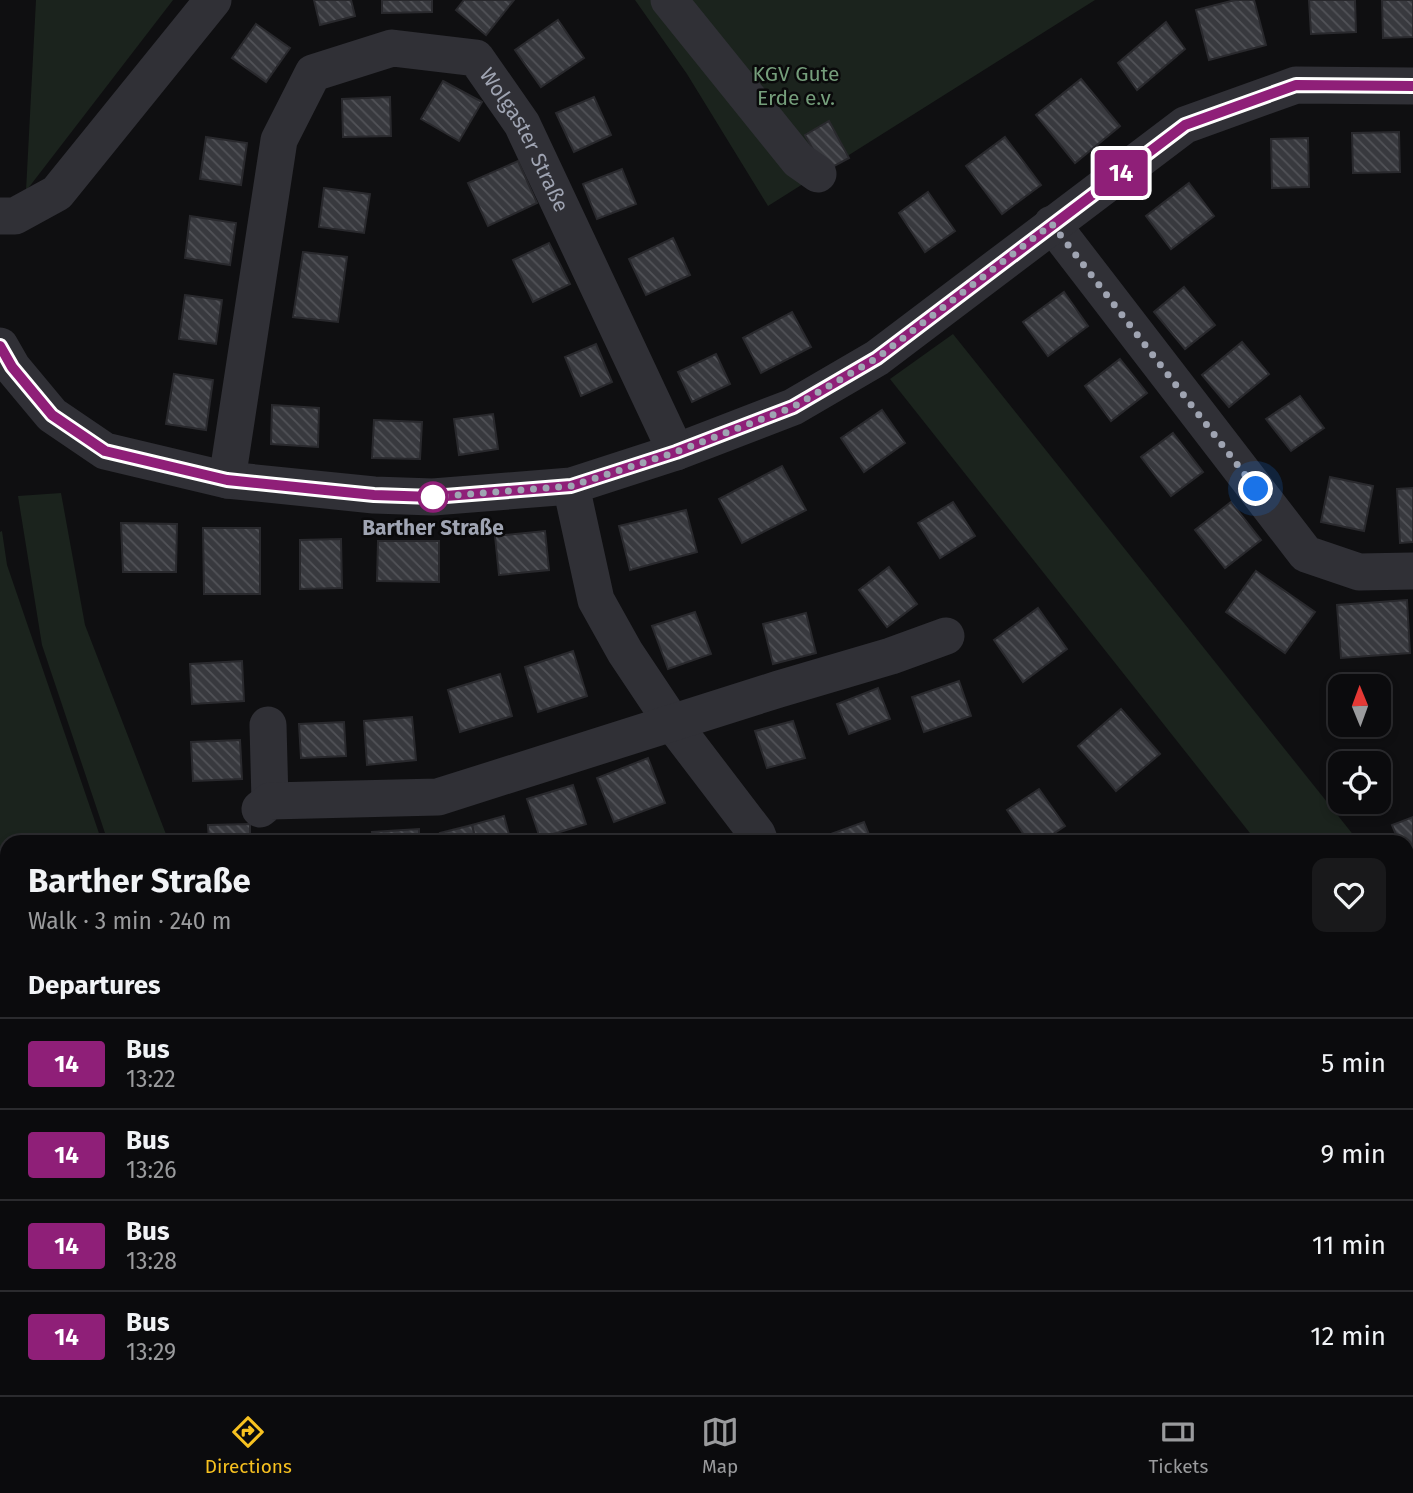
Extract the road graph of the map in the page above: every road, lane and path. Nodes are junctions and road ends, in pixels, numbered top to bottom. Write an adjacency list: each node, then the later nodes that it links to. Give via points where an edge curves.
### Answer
1 (213, 0): 5 (street, via 57,193 15,216)
2 (669, 0): 4 (street, via 798,160)
3 (1413, 86): 6 (street, via 1296,85 1185,125)
4 (818, 174)
5 (0, 216)
6 (1052, 224): 8 (street, via 877,358 793,407); 11 (street, via 1306,554 1359,572)
7 (0, 346): 9 (street, via 52,415 105,451)
8 (676, 452): 9 (street, Wolgaster Straße, via 522,124 476,58 392,48 313,73 279,140); 10 (street)
9 (227, 480): 10 (street, via 433,497)
10 (571, 486): 13 (street, via 596,600)
11 (1413, 571)
12 (946, 636): 13 (street)
13 (673, 724): 14 (street, via 438,797 265,805); 15 (street)
14 (268, 725)
15 (757, 835)

